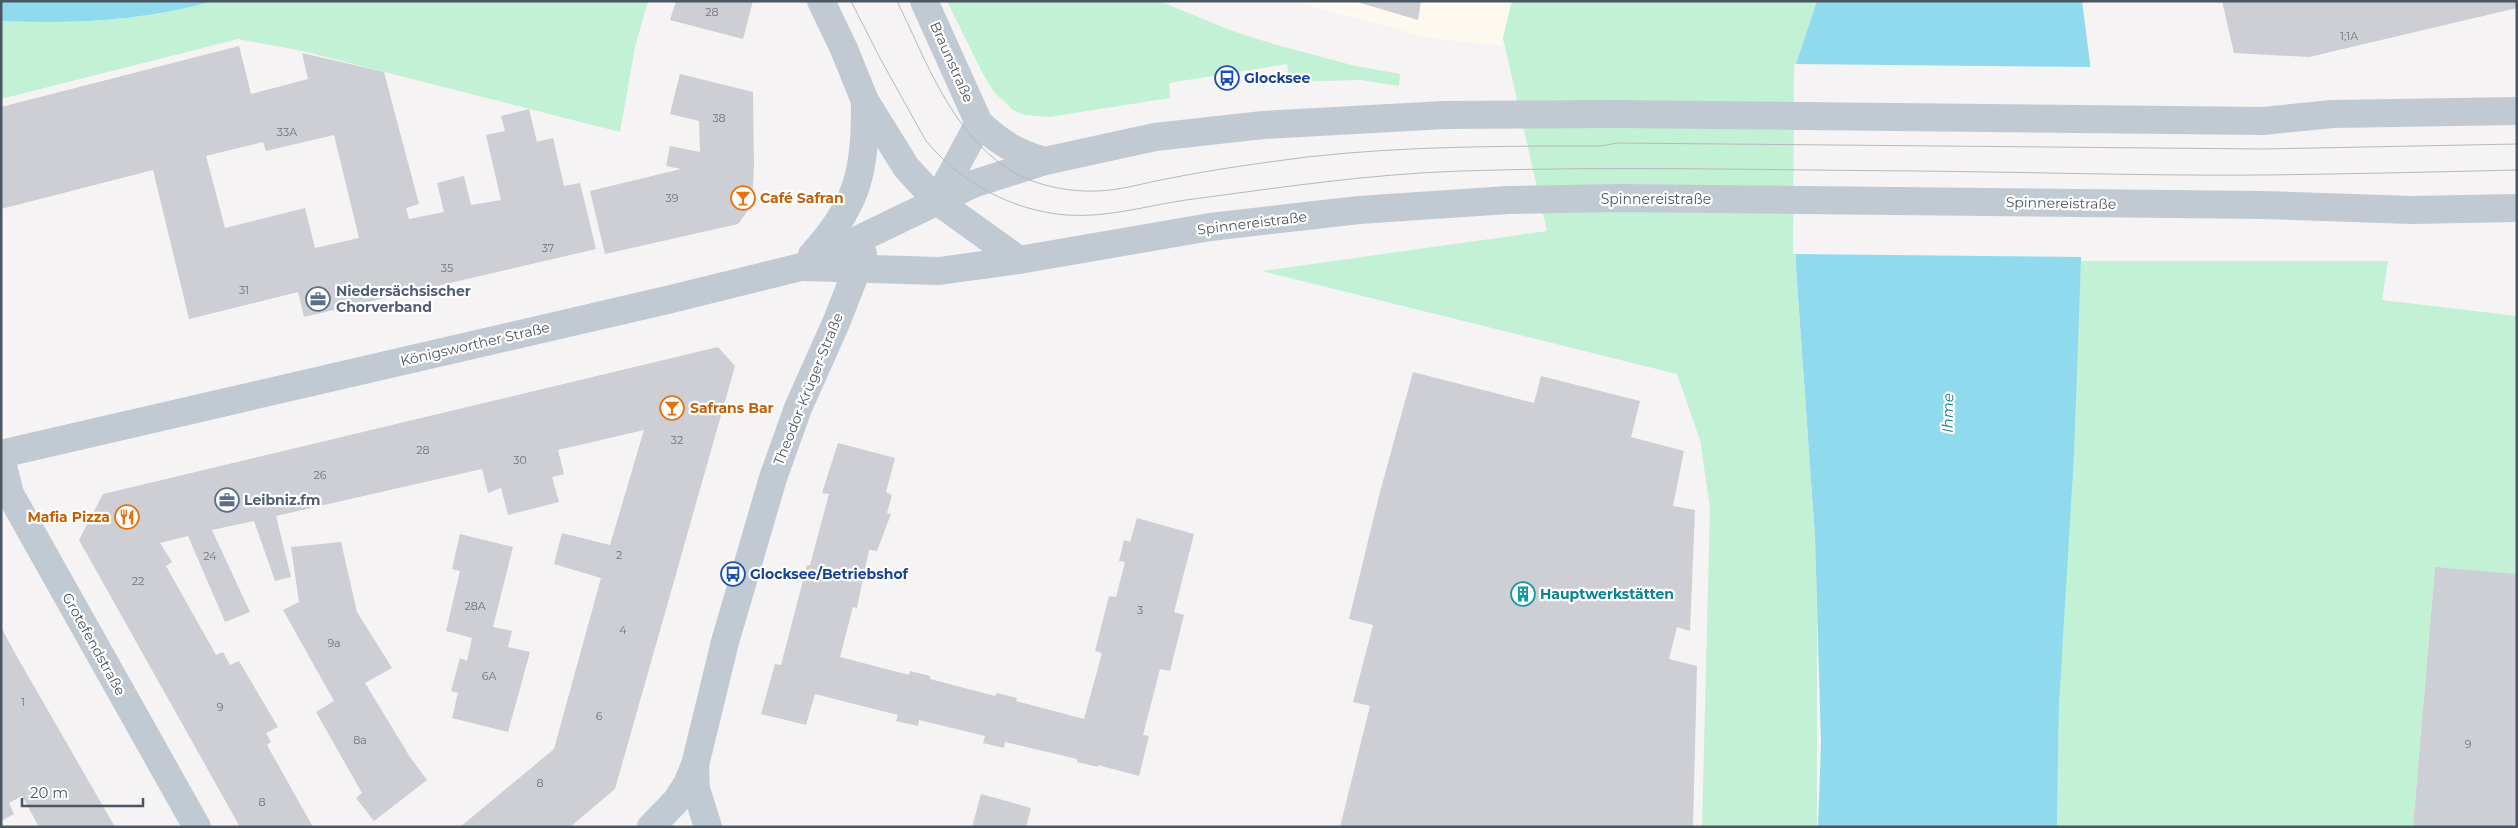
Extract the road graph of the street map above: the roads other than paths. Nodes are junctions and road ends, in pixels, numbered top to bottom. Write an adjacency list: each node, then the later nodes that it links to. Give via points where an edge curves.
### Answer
1 (821, 1): 3 (street)
2 (924, 1): 5 (street, Braunstraße)
3 (865, 101): 7 (street, via 906,167); 11 (street, via 865,150 855,193 833,232)
4 (2517, 111): 6 (street, via 2332,114 2263,121 1444,114 1263,125 1154,138)
5 (979, 123): 6 (street, Braunstraße, via 1020,154); 7 (street)
6 (1044, 161): 7 (street, via 973,184)
7 (937, 201): 9 (street, Königsworther Straße); 10 (street)
8 (2517, 208): 10 (street, Spinnereistraße, via 2412,210 2262,205 1616,198 1508,200 1359,210 1210,227)
9 (872, 232): 11 (street, Königsworther Straße); 12 (street, Theodor-Krüger-Straße)
10 (1019, 260): 12 (street, Spinnereistraße, via 939,271)
11 (800, 267): 12 (street, Spinnereistraße); 13 (street, Königsworther Straße)
12 (857, 268): 15 (street, Theodor-Krüger-Straße, via 781,451 725,642)
13 (1, 454)
14 (1, 458): 16 (street, Grotefendstraße, via 10,494)
15 (695, 765): 17 (street, Theodor-Krüger-Straße, via 676,801); 18 (street, via 696,789)
16 (197, 827)
17 (651, 827)
18 (708, 827)

